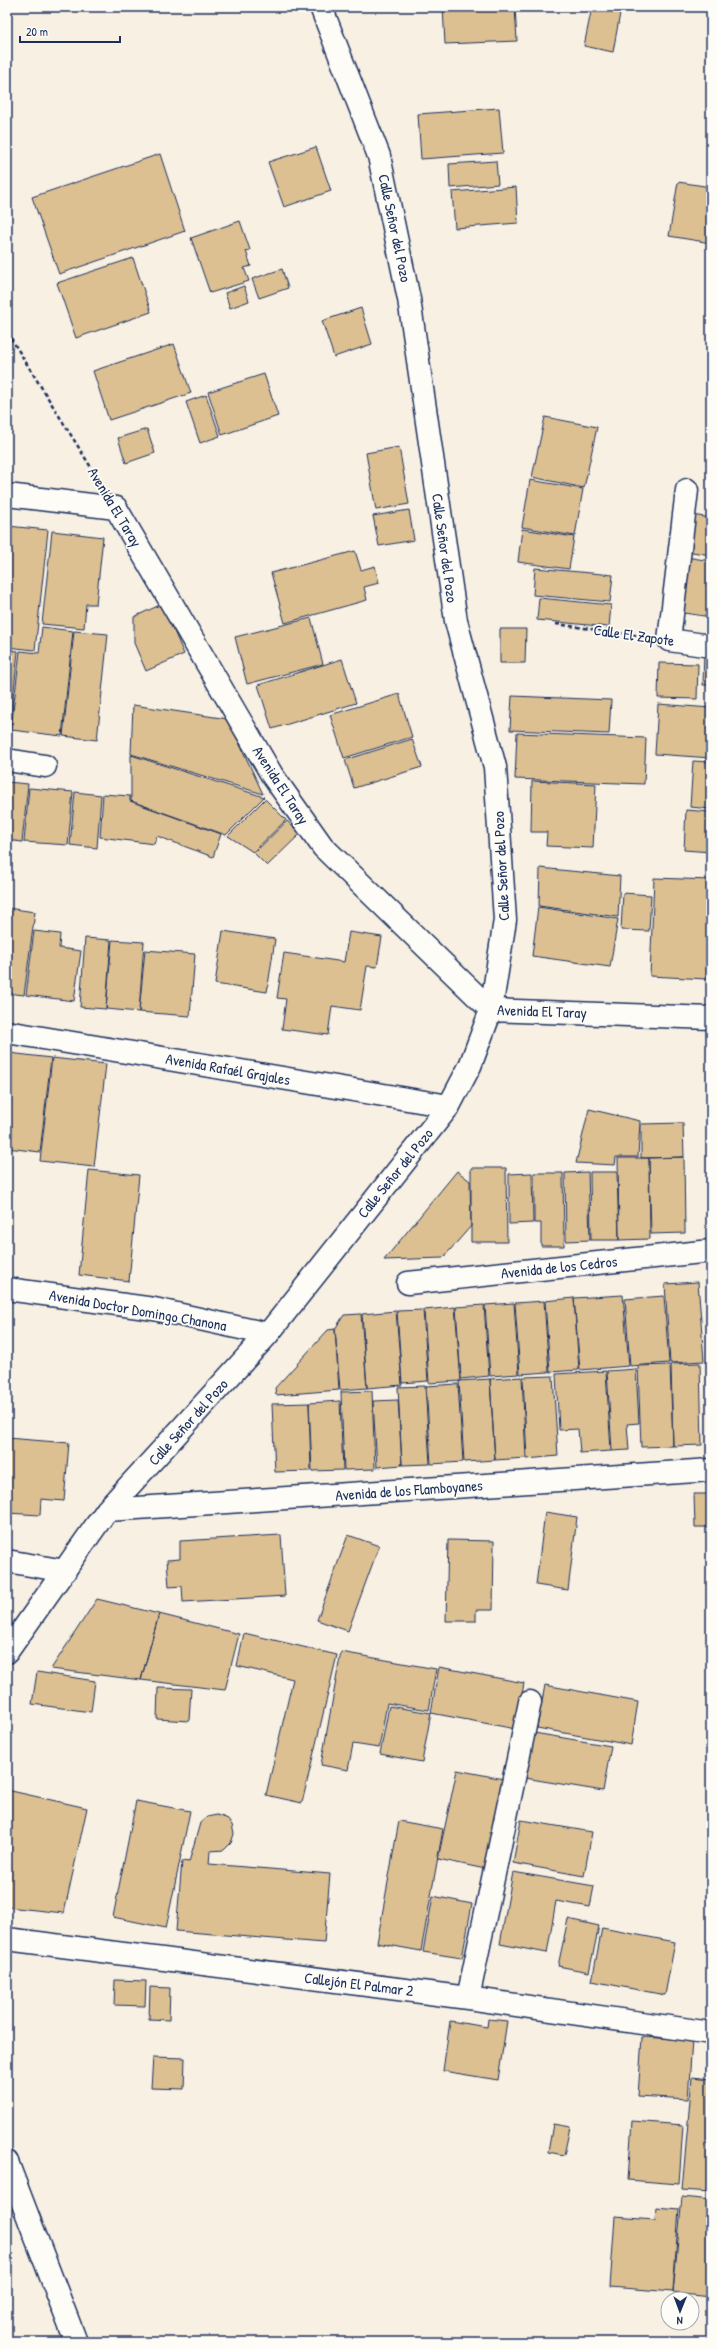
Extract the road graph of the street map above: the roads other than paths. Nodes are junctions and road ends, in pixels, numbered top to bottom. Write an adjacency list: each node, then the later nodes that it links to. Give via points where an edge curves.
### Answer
1 (321, 7): 7 (street, Calle Señor del Pozo, via 379,156 409,298 456,621 495,767 505,920)
2 (687, 490): 4 (street, Calle El Zapote, via 669,640)
3 (7, 495): 7 (street, Avenida El Taray, via 116,508 272,775 323,847)
4 (711, 646)
5 (7, 760): 6 (street)
6 (45, 766)
7 (490, 1010): 8 (street, Avenida El Taray); 10 (street, Calle Señor del Pozo, via 470,1066)
8 (711, 1018)
9 (7, 1032): 10 (street, Avenida Rafaél Grajales)
10 (449, 1106): 14 (street, Calle Señor del Pozo)
11 (711, 1251): 12 (street, Avenida de los Cedros)
12 (408, 1283)
13 (7, 1289): 14 (street, Avenida Doctor Domingo Chanona, via 154,1309)
14 (268, 1334): 16 (street, Calle Señor del Pozo)
15 (711, 1470): 16 (street, Avenida de los Flamboyanes)
16 (107, 1510): 18 (street, Calle Señor del Pozo)
17 (7, 1562): 18 (street)
18 (65, 1571): 19 (street, Calle Señor del Pozo)
19 (7, 1652)
20 (530, 1702): 22 (street)
21 (7, 1939): 22 (street, Callejón El Palmar 2)
22 (468, 1998): 23 (street, Callejón El Palmar 2)
23 (711, 2033)
24 (7, 2162): 25 (street)
25 (76, 2342)

